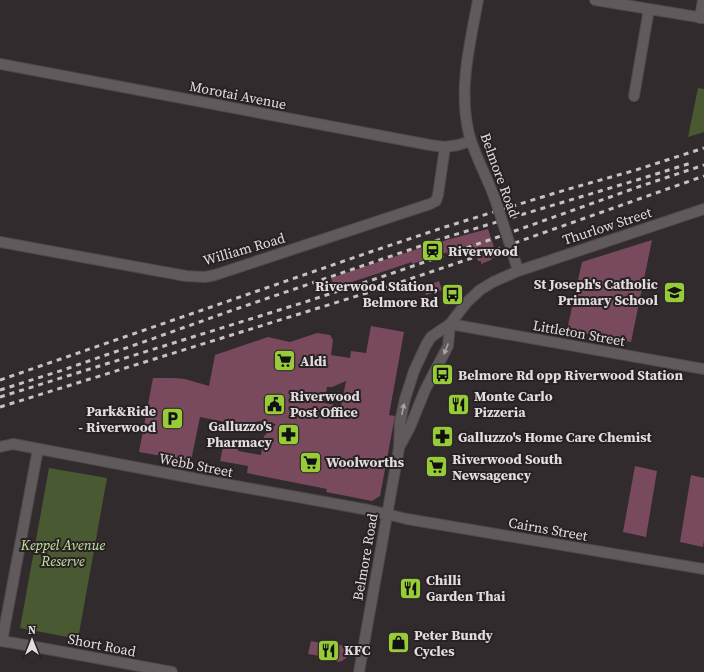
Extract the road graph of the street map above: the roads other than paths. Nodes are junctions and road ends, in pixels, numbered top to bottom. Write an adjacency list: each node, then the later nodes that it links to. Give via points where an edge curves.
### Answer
1 (478, 0): 8 (street, Belmore Road, via 464,80 466,116)
2 (595, 0): 4 (street)
3 (703, 0): 5 (street)
4 (649, 9): 5 (street); 7 (street)
5 (702, 18)
6 (0, 64): 9 (street, Morotai Avenue)
7 (634, 96)
8 (471, 141): 9 (street, Morotai Avenue); 12 (street, Belmore Road, bridge, via 495,199)
9 (445, 147): 11 (street, William Road, via 436,201 205,277 186,276)
10 (704, 209): 12 (street, Thurlow Street)
11 (0, 242)
12 (518, 270): 13 (street, Belmore Road, via 480,290)
13 (450, 324): 14 (street, Littleton Street); 16 (street, Belmore Road, one-way to 16, via 448,346); 16 (street, Belmore Road, one-way to 13, via 400,422 414,371 431,337)
14 (704, 369)
15 (0, 447): 17 (street, Webb Street, via 13,444)
16 (399, 448): 18 (street, Belmore Road)
17 (38, 449): 18 (street, Webb Street); 20 (street)
18 (387, 514): 19 (street, Cairns Street); 22 (street, Belmore Road)
19 (704, 569)
20 (1, 641): 21 (street, Short Road)
21 (172, 672)
22 (359, 672)

